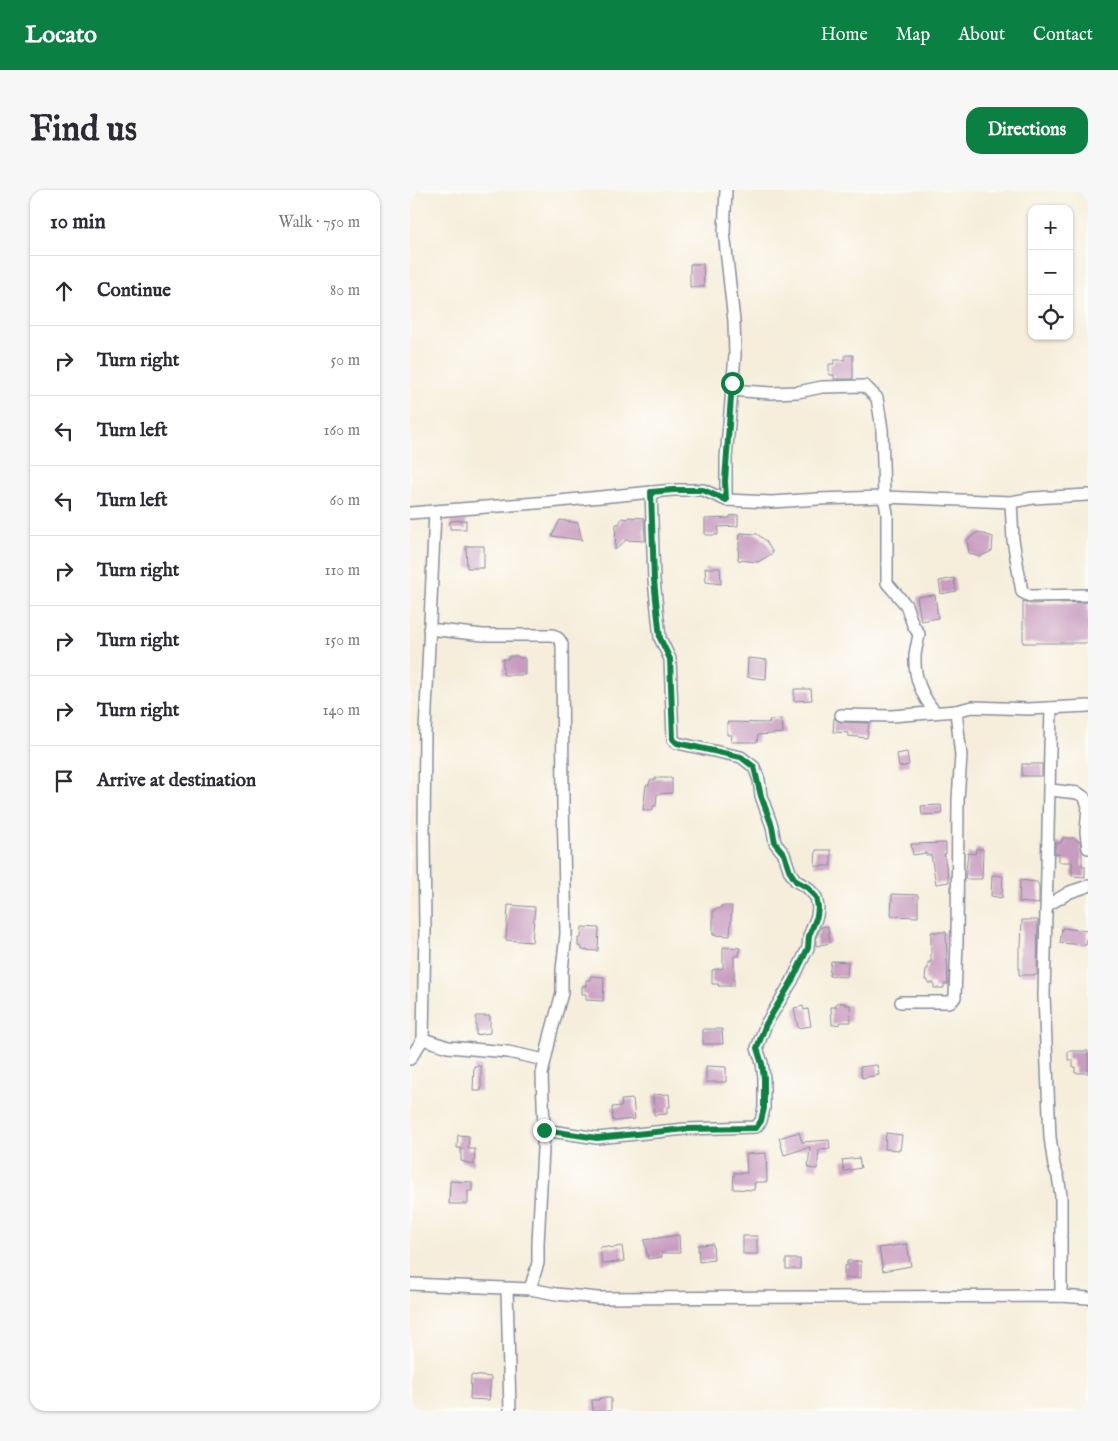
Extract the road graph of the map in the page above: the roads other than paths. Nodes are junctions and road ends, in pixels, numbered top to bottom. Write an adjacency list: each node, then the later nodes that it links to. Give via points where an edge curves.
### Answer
1 (726, 190): 2 (street, via 724,232 735,355)
2 (731, 390): 5 (street, via 771,393 864,386 877,398 882,429); 6 (street)
3 (651, 492): 6 (street, via 703,490); 8 (street); 25 (street, via 654,580 660,638 670,659 673,739 677,743 741,757 754,767 775,843 784,854 796,881 816,897 817,916 808,948 759,1040 757,1048 764,1078 764,1108 759,1126 661,1130 597,1138)
4 (1088, 495): 7 (street)
5 (884, 497): 6 (street, via 772,502); 7 (street); 15 (street, via 887,583 906,605 919,634 916,676 924,699)
6 (726, 500)
7 (1011, 502): 10 (street, via 1013,540 1022,592 1030,596)
8 (435, 512): 9 (street); 11 (street)
9 (410, 513)
10 (1088, 595)
11 (429, 629): 22 (street); 24 (street, via 483,635 553,635 562,644 566,934 562,992)
12 (1088, 706): 13 (street)
13 (1052, 708): 14 (street, via 972,707); 17 (street)
14 (956, 711): 15 (street); 21 (street, via 961,756 955,997 949,1002)
15 (935, 712): 16 (street, via 876,717)
16 (841, 715)
17 (1050, 790): 18 (street, via 1078,793 1084,798 1088,806); 20 (street)
18 (1088, 848)
19 (1088, 886): 20 (street)
20 (1048, 905): 29 (street, via 1044,995 1050,1137 1061,1196)
21 (901, 1002)
22 (423, 1039): 23 (street); 24 (street, via 448,1047 508,1052)
23 (410, 1057)
24 (545, 1060): 25 (street, via 542,1074)
25 (544, 1130): 28 (street, via 538,1263)
26 (410, 1284): 27 (street)
27 (508, 1289): 28 (street); 31 (street)
28 (530, 1289): 29 (street, via 617,1298)
29 (1061, 1296): 30 (street)
30 (1088, 1298)
31 (510, 1411)

